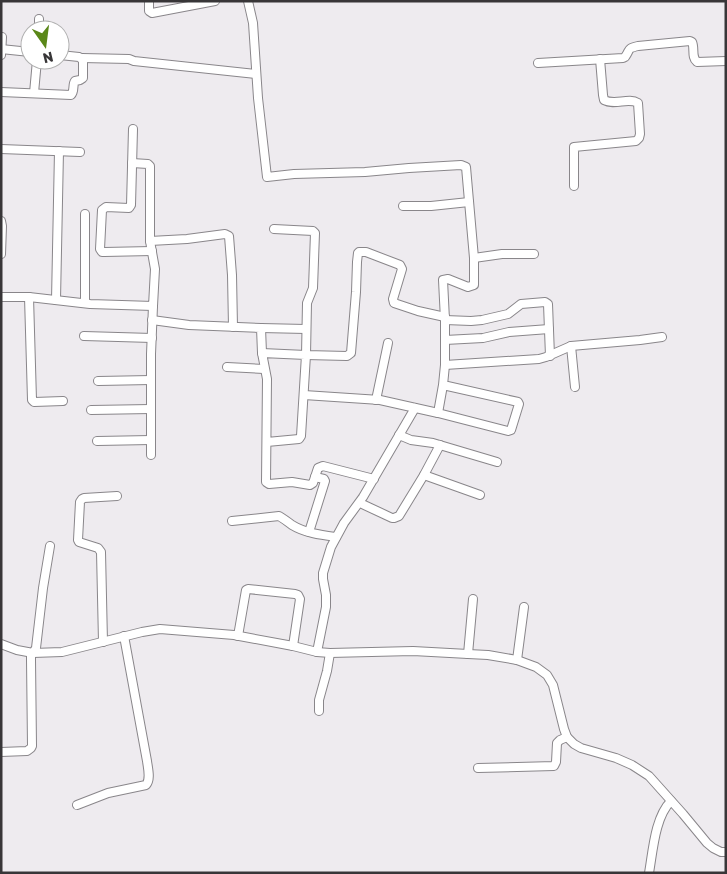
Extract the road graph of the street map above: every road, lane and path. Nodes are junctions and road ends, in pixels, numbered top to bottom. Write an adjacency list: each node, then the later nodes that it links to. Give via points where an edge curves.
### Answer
1 (149, 1): 2 (street, via 152,13)
2 (215, 1)
3 (248, 1): 14 (street, via 253,23)
4 (2, 37): 5 (street)
5 (1, 49): 6 (street); 7 (street)
6 (20, 51)
7 (1, 55)
8 (70, 56): 9 (street)
9 (82, 58): 14 (street, via 129,59); 16 (street, via 83,78 75,81 71,95)
10 (600, 60): 11 (street, via 625,57 629,49 638,46 690,41 694,45 694,60 697,62); 12 (street); 22 (street, via 604,100 638,103 640,134 636,141 574,147)
11 (726, 61)
12 (538, 63)
13 (36, 70): 16 (street)
14 (256, 74): 23 (street, via 267,177 461,164 466,167)
15 (1, 92): 16 (street)
16 (34, 94)
17 (133, 129): 21 (street)
18 (1, 149): 19 (street)
19 (59, 151): 20 (street); 35 (street)
20 (80, 152)
21 (132, 164): 28 (street, via 150,166); 29 (street, via 131,207 106,207 102,210 100,249 102,252)
22 (574, 186)
23 (469, 202): 24 (street); 32 (street)
24 (403, 206)
25 (85, 214): 36 (street)
26 (1, 221): 30 (street)
27 (274, 229): 42 (street, via 315,233 313,288 306,303)
28 (150, 240): 29 (street); 40 (street, via 229,236)
29 (152, 251): 37 (street, via 155,268)
30 (1, 254)
31 (534, 254): 32 (street)
32 (474, 258): 38 (street, via 474,285 468,287 444,280)
33 (1, 297): 34 (street)
34 (29, 297): 35 (street); 62 (street, via 32,400)
35 (56, 300): 36 (street)
36 (85, 303): 37 (street)
37 (153, 306): 39 (street)
38 (445, 318): 43 (street, via 482,320 508,314 521,304 545,302 548,304); 47 (street); 51 (street, via 394,303 402,269 400,265 359,252 351,353 347,356)
39 (152, 320): 40 (street); 46 (street)
40 (233, 327): 41 (street)
41 (261, 328): 42 (street); 50 (street)
42 (306, 329): 51 (street)
43 (549, 329): 47 (street); 52 (street)
44 (84, 336): 46 (street)
45 (662, 337): 49 (street)
46 (152, 338): 56 (street)
47 (445, 340): 53 (street)
48 (388, 343): 61 (street)
49 (571, 346): 52 (street); 59 (street)
50 (262, 353): 51 (street); 55 (street)
51 (306, 355): 60 (street)
52 (550, 356): 53 (street)
53 (445, 365): 58 (street)
54 (227, 367): 55 (street)
55 (264, 369): 70 (street, via 267,379)
56 (151, 380): 57 (street); 64 (street)
57 (98, 381)
58 (443, 385): 66 (street); 66 (street, via 519,404 510,431)
59 (575, 387)
60 (304, 395): 61 (street); 70 (street, via 300,438)
61 (376, 400): 63 (street)
62 (63, 401)
63 (415, 408): 66 (street); 67 (street)
64 (151, 409): 65 (street); 68 (street)
65 (91, 410)
66 (438, 413)
67 (399, 435): 71 (street); 76 (street)
68 (151, 440): 69 (street); 72 (street)
69 (97, 441)
70 (267, 442): 75 (street, via 268,484 292,482 310,485)
71 (440, 445): 73 (street); 74 (street)
72 (151, 455)
73 (497, 462)
74 (424, 475): 77 (street); 79 (street, via 396,518)
75 (315, 477): 76 (street, via 318,468 323,466); 81 (street, via 325,481)
76 (374, 479): 79 (street)
77 (480, 495)
78 (117, 496): 88 (street, via 84,498 80,502 78,540 101,552)
79 (360, 502): 82 (street)
80 (232, 522): 81 (street, via 279,516)
81 (309, 532): 82 (street)
82 (336, 538): 91 (street, via 322,579 326,607)
83 (50, 546): 92 (street)
84 (473, 599): 94 (street)
85 (524, 607): 95 (street)
86 (124, 636): 87 (street, via 160,629); 88 (street); 101 (street, via 144,742 148,784 108,792)
87 (238, 636): 90 (street); 90 (street, via 246,590 295,594 300,599)
88 (103, 642): 92 (street, via 62,652)
89 (1, 644): 92 (street)
90 (293, 646): 91 (street)
91 (317, 652): 93 (street)
92 (33, 653): 98 (street, via 31,748)
93 (330, 653): 94 (street); 96 (street)
94 (468, 654): 95 (street)
95 (517, 660): 97 (street, via 547,674)
96 (318, 712)
97 (567, 737): 99 (street, via 557,743 554,766); 100 (street, via 581,748 632,764 649,776)
98 (1, 752)
99 (478, 768)
100 (671, 801): 102 (street, via 706,843); 103 (street, via 658,822)
101 (76, 805)
102 (726, 852)
103 (649, 873)

